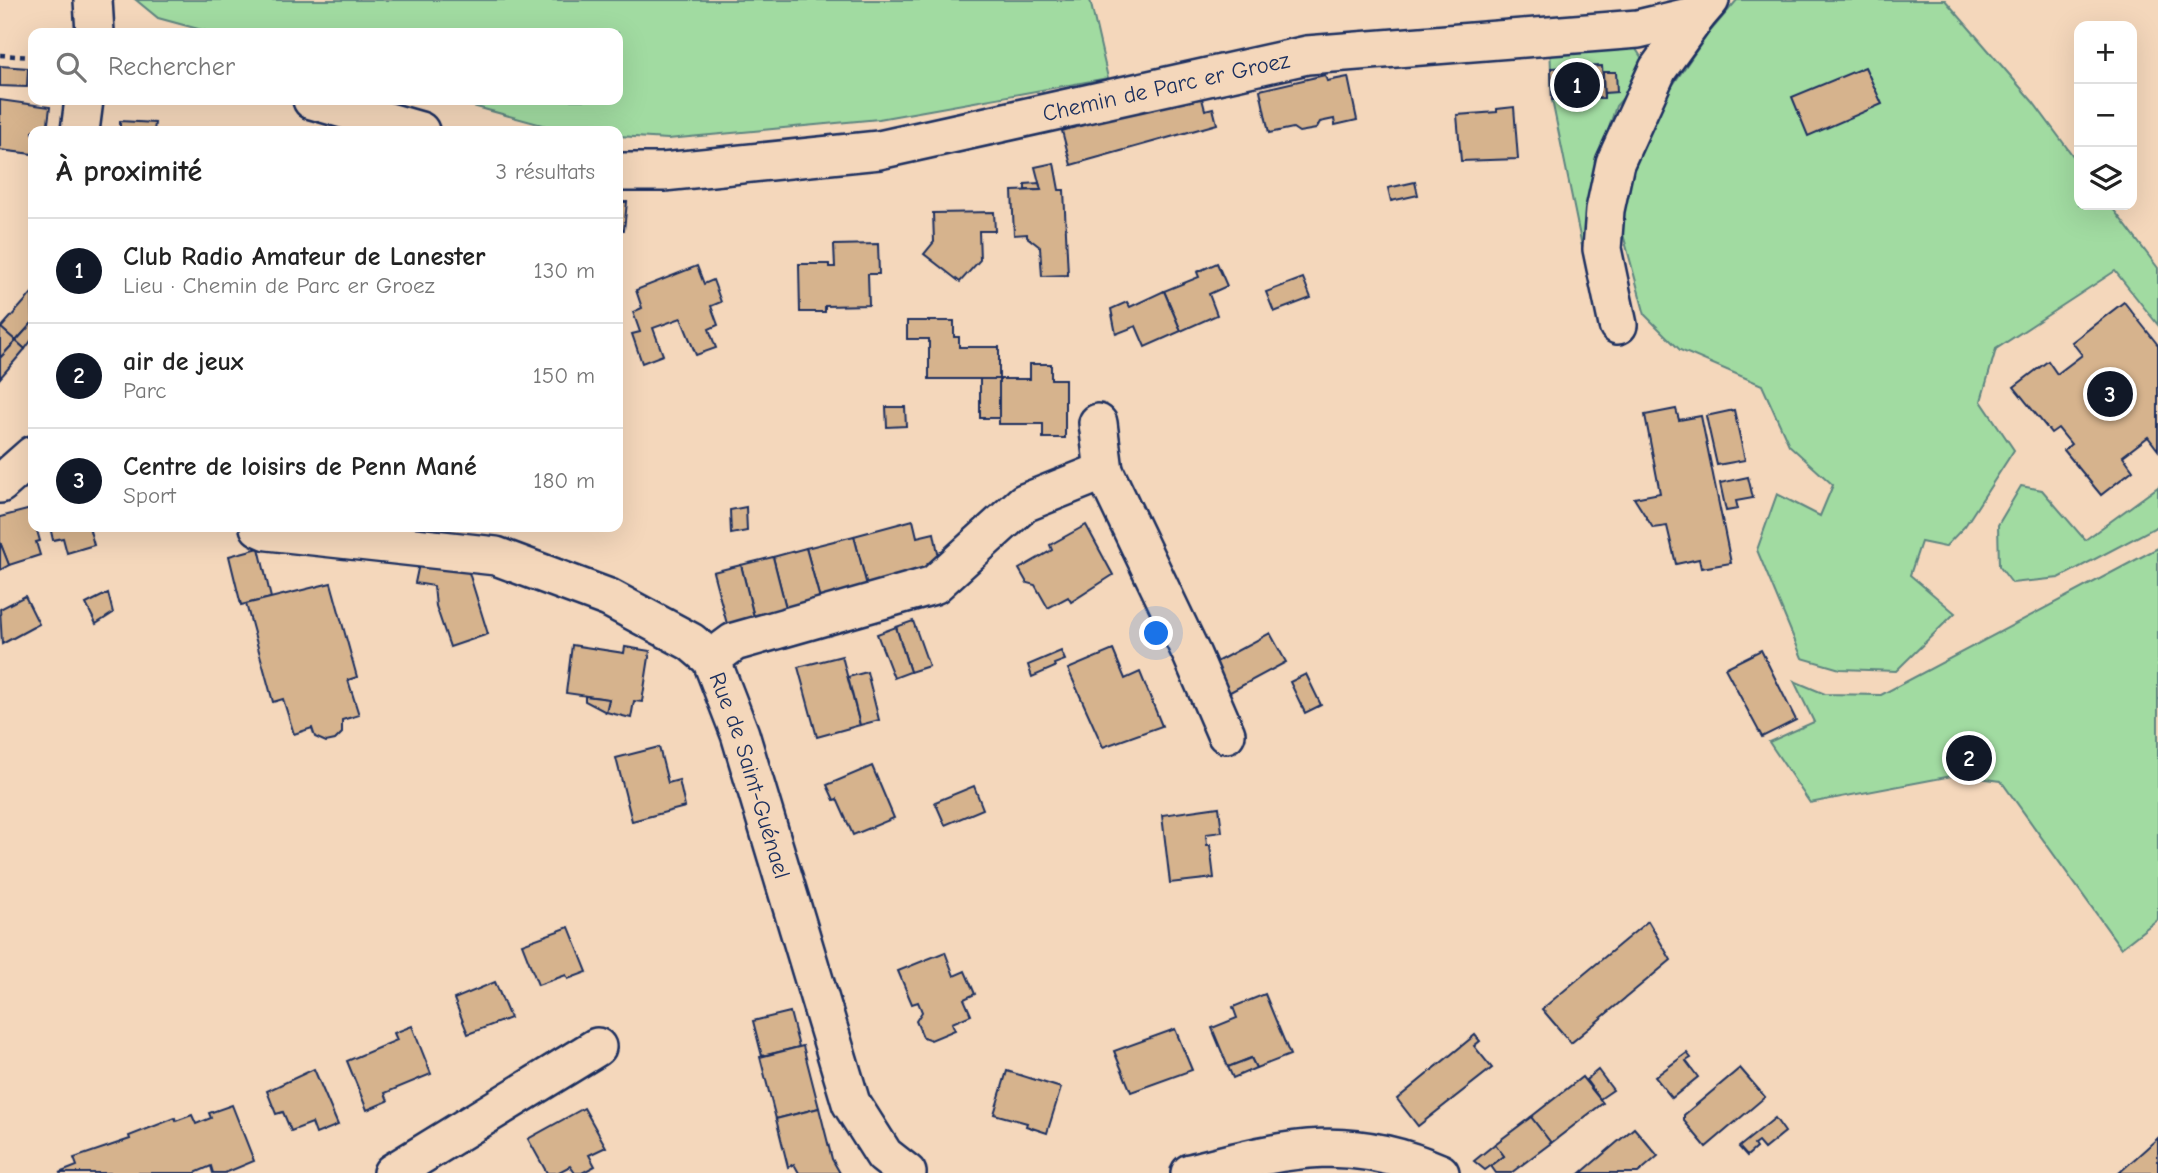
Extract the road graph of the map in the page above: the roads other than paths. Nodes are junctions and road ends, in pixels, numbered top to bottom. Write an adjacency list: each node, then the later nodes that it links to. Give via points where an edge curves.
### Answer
1 (1703, 8): 6 (street, Chemin de Parc er Groez, via 1638,29 1307,55 879,150); 7 (street, via 1658,69 1615,163 1602,249)
2 (84, 105): 4 (street)
3 (329, 105): 5 (street)
4 (81, 126)
5 (403, 126)
6 (623, 172)
7 (1618, 325)
8 (1098, 423): 10 (street)
9 (28, 459): 11 (street)
10 (1104, 471): 13 (street, via 1024,503 934,585 734,642); 14 (street)
11 (0, 484)
12 (277, 532): 13 (street, Rue de Saint-Guénael, via 496,556 608,598 691,642)
13 (711, 659): 17 (street, Rue de Saint-Guénael, via 740,734 851,1103 884,1154)
14 (1226, 734)
15 (597, 1046): 16 (street)
16 (392, 1173)
17 (907, 1173)
18 (1191, 1173): 19 (street, via 1275,1152 1320,1147 1353,1148)
19 (1440, 1173)

